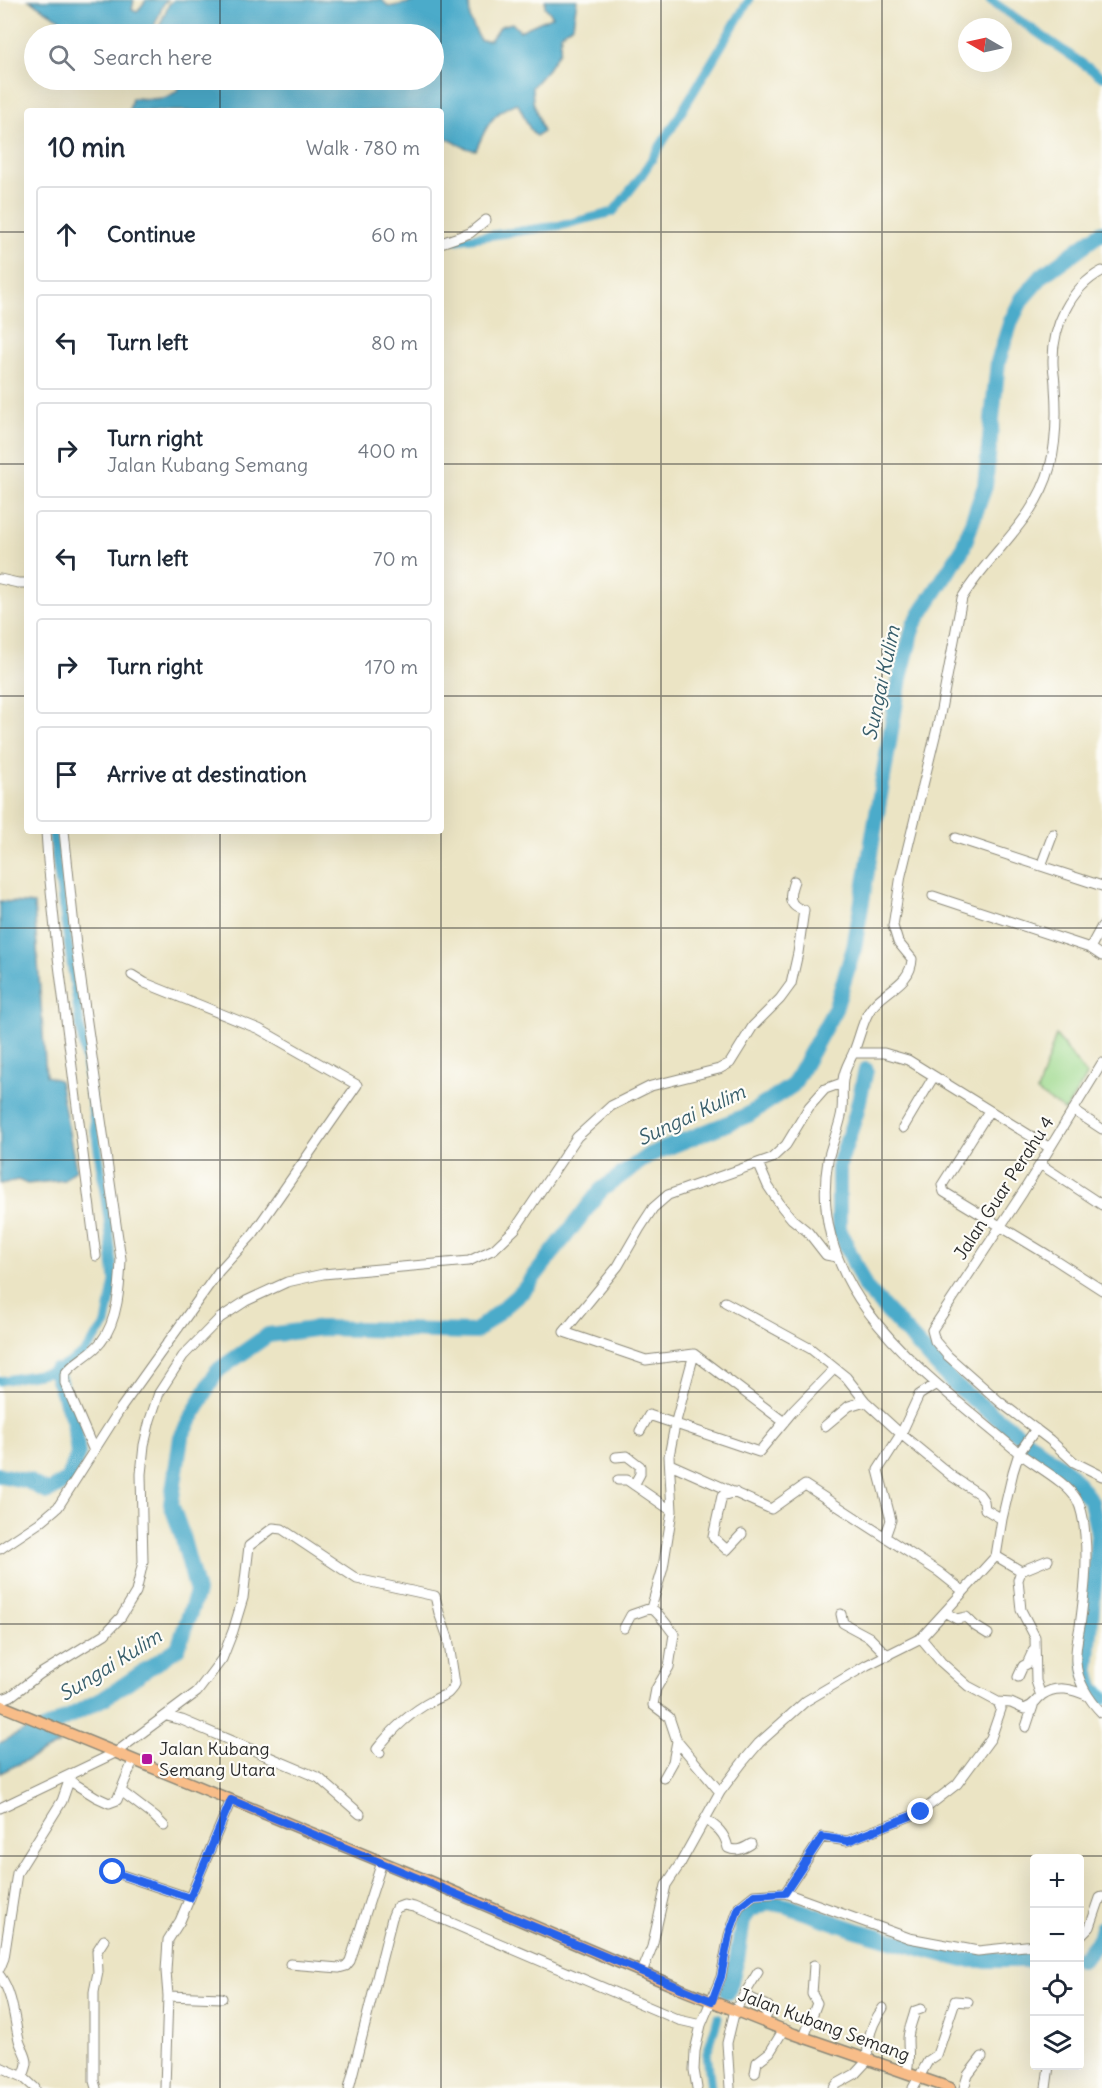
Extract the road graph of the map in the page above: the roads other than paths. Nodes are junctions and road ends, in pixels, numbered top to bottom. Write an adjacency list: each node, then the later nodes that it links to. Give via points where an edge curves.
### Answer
1 (486, 220): 2 (street, via 470,233)
2 (444, 242)
3 (1102, 271): 18 (street, via 1072,297 1060,320 1053,362 1056,440 1042,490 962,598 893,926 912,964 904,980 868,1012)
4 (0, 579): 5 (street)
5 (24, 583)
6 (46, 834): 31 (street)
7 (64, 834): 45 (street, via 76,946 121,1259 120,1282 106,1334 65,1374 65,1383)
8 (1053, 834): 10 (street)
9 (956, 838): 10 (street)
10 (1041, 866): 12 (street)
11 (794, 881): 74 (street, via 789,894 791,903 804,910 791,984 753,1026 734,1057 724,1066 651,1086 611,1106 577,1137 515,1228 494,1249 468,1261 323,1274 287,1282 220,1318 183,1356 159,1393 144,1445 143,1562 135,1592 121,1617 105,1634 40,1674)
12 (1102, 886)
13 (933, 896): 15 (street)
14 (1102, 926): 15 (street)
15 (1090, 948): 16 (street)
16 (1102, 956)
17 (132, 975): 45 (street, via 259,1029 357,1085 253,1234 219,1272 158,1355)
18 (854, 1053): 20 (street, via 884,1053 908,1060); 21 (street)
19 (1102, 1063): 22 (street, Jalan Guar Perahu 4)
20 (934, 1077): 23 (street); 24 (street)
21 (842, 1083): 27 (street, via 825,1089 786,1145 772,1158); 32 (street, via 841,1115 828,1159 826,1182 826,1211)
22 (1073, 1110): 25 (street); 26 (street, Jalan Guar Perahu 4)
23 (989, 1111): 26 (street); 30 (street, via 942,1185 944,1192)
24 (903, 1128)
25 (1102, 1128)
26 (1050, 1148): 28 (street, Jalan Guar Perahu 4)
27 (758, 1163): 32 (street, via 768,1186 792,1219 826,1255); 35 (street, via 668,1195 653,1208 618,1266 564,1332 646,1360)
28 (1040, 1164): 29 (street); 30 (street, Jalan Guar Perahu 4)
29 (1102, 1205)
30 (1000, 1226): 33 (street); 43 (street, Jalan Guar Perahu 4, via 932,1330 935,1341 948,1356)
31 (96, 1256)
32 (837, 1257): 37 (street, via 858,1298 885,1335)
33 (1102, 1290)
34 (725, 1302): 36 (street, via 811,1349)
35 (694, 1354): 39 (street); 40 (street)
36 (834, 1369): 38 (street, via 846,1377); 39 (street)
37 (938, 1385): 44 (street, via 919,1395); 46 (street)
38 (865, 1401): 41 (street, via 849,1406); 44 (street)
39 (784, 1422): 40 (street, via 759,1452)
40 (675, 1425): 42 (street, via 649,1415); 48 (street)
41 (825, 1426)
42 (640, 1431)
43 (1035, 1431): 46 (street); 49 (street, via 1074,1462)
44 (902, 1434): 54 (street, via 978,1494 985,1509); 56 (street, via 878,1470 891,1520)
45 (94, 1451): 57 (street, via 58,1507)
46 (1020, 1453): 54 (street); 72 (street, via 1070,1491 1084,1520 1087,1568 1076,1661)
47 (616, 1456): 51 (street, via 627,1456 640,1466)
48 (670, 1464): 52 (street); 53 (street)
49 (1102, 1476)
50 (618, 1480): 51 (street)
51 (634, 1485): 53 (street)
52 (735, 1492): 55 (street, via 722,1496 713,1537 727,1550); 56 (street, via 771,1509 805,1485)
53 (672, 1511): 62 (street, via 663,1568)
54 (1002, 1519): 58 (street)
55 (742, 1534)
56 (885, 1538): 61 (street)
57 (0, 1549)
58 (996, 1556): 60 (street); 61 (street)
59 (1048, 1560): 60 (street)
60 (1021, 1571): 67 (street, via 1021,1610)
61 (963, 1591): 63 (street)
62 (651, 1608): 65 (street, via 632,1615); 79 (street, via 674,1634 669,1667 656,1689 653,1705 669,1717)
63 (946, 1613): 66 (street, via 957,1619 966,1617); 68 (street)
64 (841, 1614): 69 (street, via 843,1623 868,1637)
65 (624, 1628)
66 (988, 1634)
67 (1035, 1637): 70 (street, via 1032,1654); 71 (street, via 1036,1682)
68 (921, 1638): 69 (street); 73 (street, via 963,1683)
69 (888, 1656): 86 (street, via 806,1701 759,1743)
70 (1018, 1677)
71 (1041, 1696): 72 (street, via 1053,1689 1071,1689); 75 (street)
72 (1088, 1696): 76 (street)
73 (999, 1702): 75 (street, via 1024,1709); 95 (street, via 1001,1709 991,1738 957,1784 921,1812 874,1832 848,1841 822,1837)
74 (2, 1704): 80 (main road, Jalan Kubang Semang)
75 (1033, 1706): 78 (street)
76 (1102, 1713)
77 (167, 1716): 80 (street); 81 (street, via 197,1692 222,1659 243,1598 249,1546 273,1528 282,1529 357,1579 435,1596 448,1638 455,1684 447,1696 433,1700 392,1730 377,1749); 89 (street, via 319,1778)
78 (1026, 1727)
79 (677, 1741): 84 (street, via 673,1762); 86 (street)
80 (115, 1753): 82 (main road, Jalan Kubang Semang); 83 (street)
81 (380, 1754)
82 (133, 1761): 85 (street); 87 (main road, Jalan Kubang Semang)
83 (71, 1778): 85 (street, via 110,1803); 88 (street); 103 (street, via 62,1801 17,1873)
84 (664, 1778)
85 (122, 1791): 91 (street)
86 (720, 1792): 90 (street)
87 (231, 1800): 93 (main road, Jalan Kubang Semang); 97 (street)
88 (0, 1808)
89 (360, 1814)
90 (705, 1819): 92 (street, via 717,1827 733,1851); 104 (street, via 666,1885)
91 (164, 1826)
92 (751, 1844)
93 (382, 1862): 101 (street, via 351,1961 339,1968); 104 (main road, Jalan Kubang Semang)
94 (113, 1872): 97 (street)
95 (785, 1893): 100 (street, via 909,1938 978,1951); 110 (street, via 754,1895 739,1907)
96 (1102, 1897): 98 (street)
97 (190, 1898): 108 (street, via 168,1940)
98 (1084, 1933)
99 (104, 1940): 129 (street, via 97,1951 94,1992)
100 (1030, 1946)
101 (290, 1964)
102 (814, 1965): 118 (street, via 813,1994 817,2003)
103 (0, 1968)
104 (642, 1972): 110 (main road, Jalan Kubang Semang)
105 (758, 1972): 107 (street)
106 (0, 1976): 125 (street, via 6,1984 26,2056)
107 (744, 1995): 114 (street); 115 (street, via 768,2006)
108 (168, 1996): 109 (street); 130 (street)
109 (222, 1998)
110 (712, 2001): 114 (main road, Jalan Kubang Semang); 116 (street)
111 (968, 2002): 126 (street, via 955,2001 937,2055 928,2061)
112 (883, 2008): 120 (street, via 870,2032)
113 (921, 2009): 124 (street, via 915,2011 909,2032)
114 (735, 2010): 115 (main road, Jalan Kubang Semang); 133 (street, via 727,2043)
115 (764, 2022): 117 (main road, Jalan Kubang Semang)
116 (701, 2025): 131 (street, via 679,2020 404,1905 396,1908 392,1918); 132 (street, via 695,2050)
117 (784, 2030): 118 (main road, Jalan Kubang Semang); 123 (street, via 770,2052 757,2062)
118 (804, 2037): 120 (main road, Jalan Kubang Semang)
119 (982, 2057): 137 (street, via 968,2075)
120 (868, 2060): 124 (main road, Jalan Kubang Semang); 134 (street)
121 (0, 2067): 125 (street)
122 (1048, 2070): 138 (street)
123 (755, 2073)
124 (907, 2073): 126 (main road, Jalan Kubang Semang)
125 (23, 2077): 128 (street)
126 (920, 2078): 127 (main road, Jalan Kubang Semang); 135 (street)
127 (935, 2086): 136 (main road, Jalan Kubang Semang)
128 (35, 2088)
129 (96, 2088)
130 (165, 2088)
131 (349, 2088)
132 (697, 2088)
133 (730, 2088)
134 (834, 2088)
135 (913, 2088)
136 (949, 2088)
137 (964, 2088)
138 (1046, 2088)

